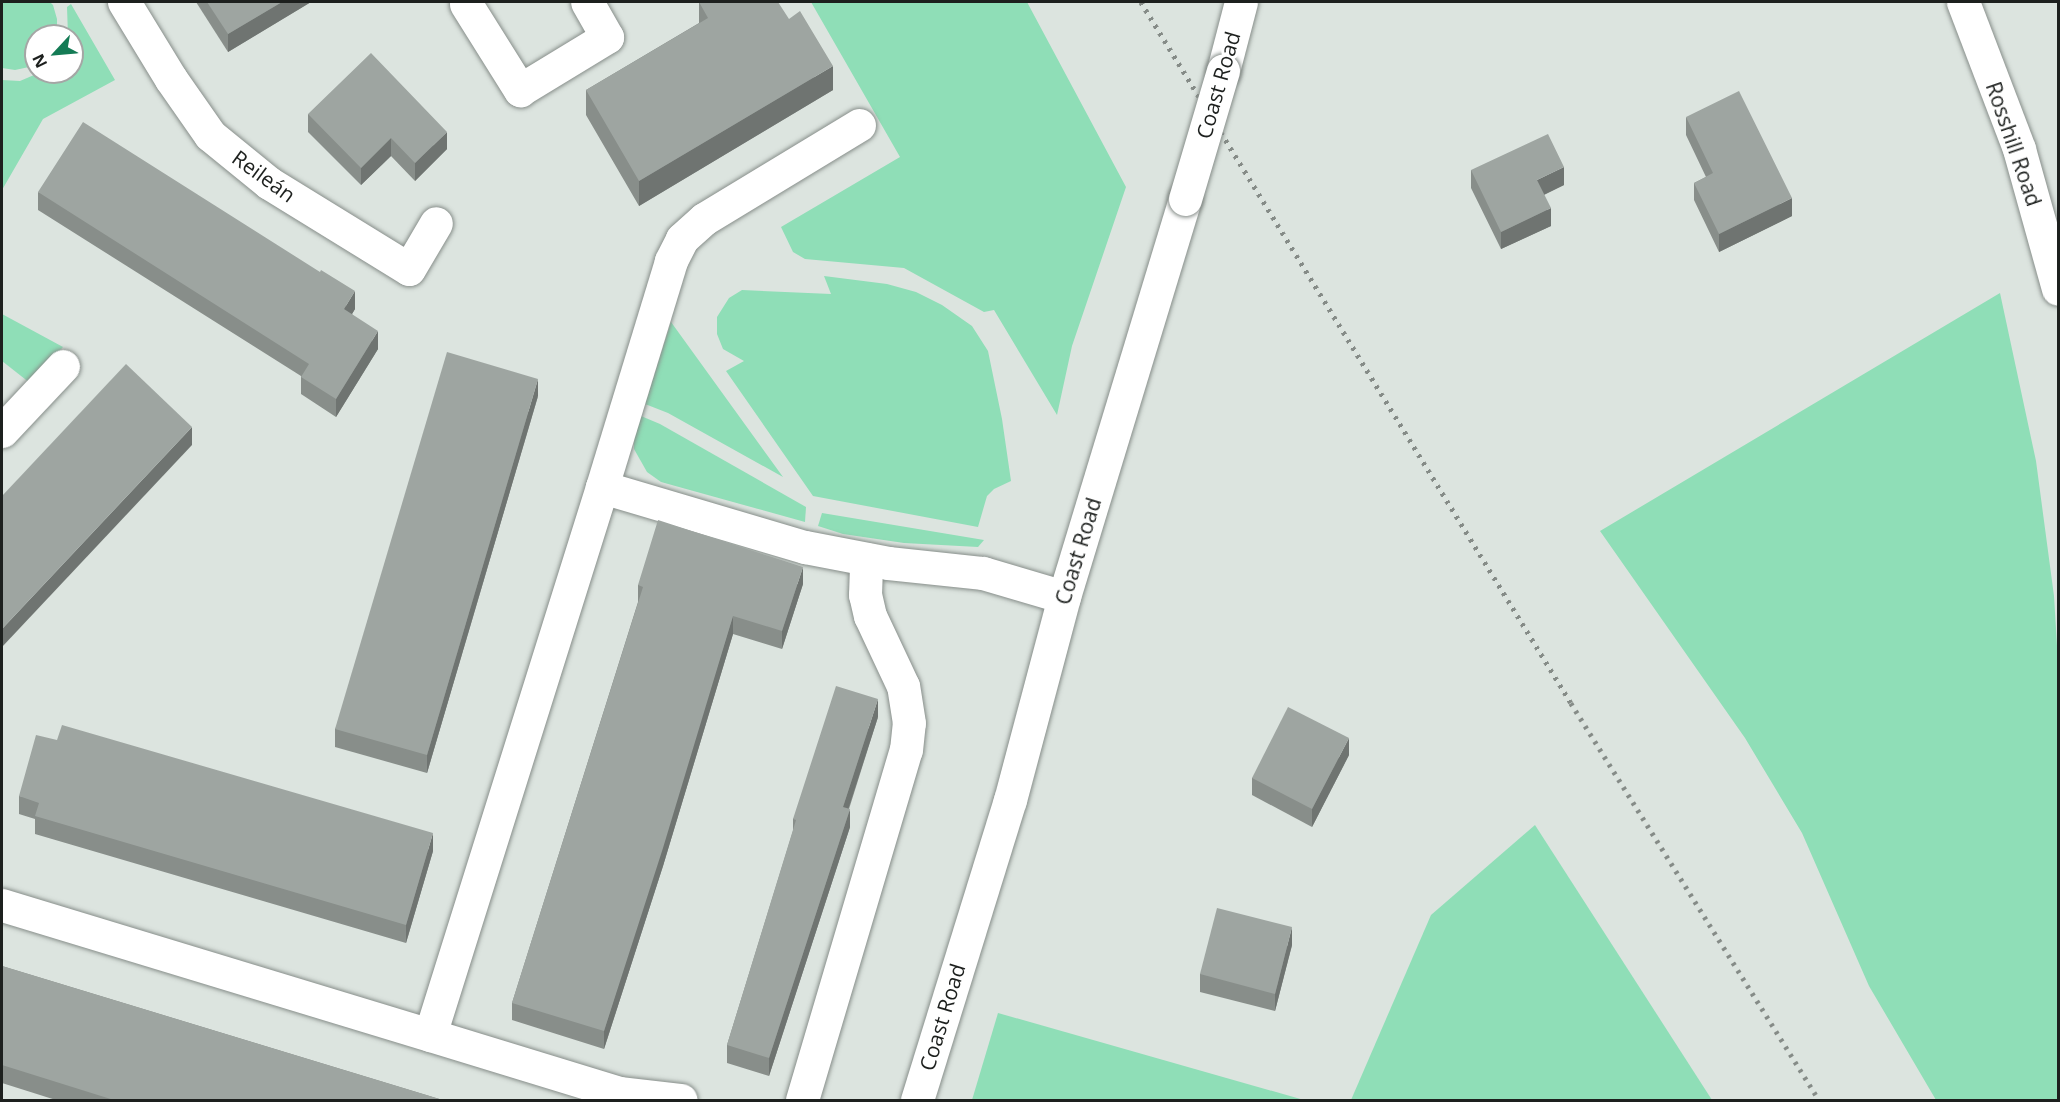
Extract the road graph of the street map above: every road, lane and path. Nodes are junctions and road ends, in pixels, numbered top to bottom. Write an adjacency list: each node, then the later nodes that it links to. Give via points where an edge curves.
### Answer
1 (124, 2): 7 (street, Reileán, via 210,135 269,183 410,269)
2 (586, 2): 5 (street, via 607,37 520,90)
3 (1241, 2): 13 (street, Coast Road, bridge)
4 (1964, 2): 8 (street, Rosshill Road, via 2019,149)
5 (466, 4)
6 (859, 125): 11 (street, via 704,219 682,239 671,261)
7 (436, 223)
8 (2058, 289)
9 (63, 366): 10 (street)
10 (2, 431)
11 (602, 487): 12 (street, via 805,547); 15 (street)
12 (866, 559): 13 (street, via 983,573); 17 (street, via 865,595 870,616 903,686 909,723 906,750)
13 (1064, 597): 18 (street, Coast Road, via 1010,800)
14 (2, 905): 15 (street)
15 (430, 1035): 16 (street, via 620,1093)
16 (681, 1101)
17 (802, 1101)
18 (917, 1101)

